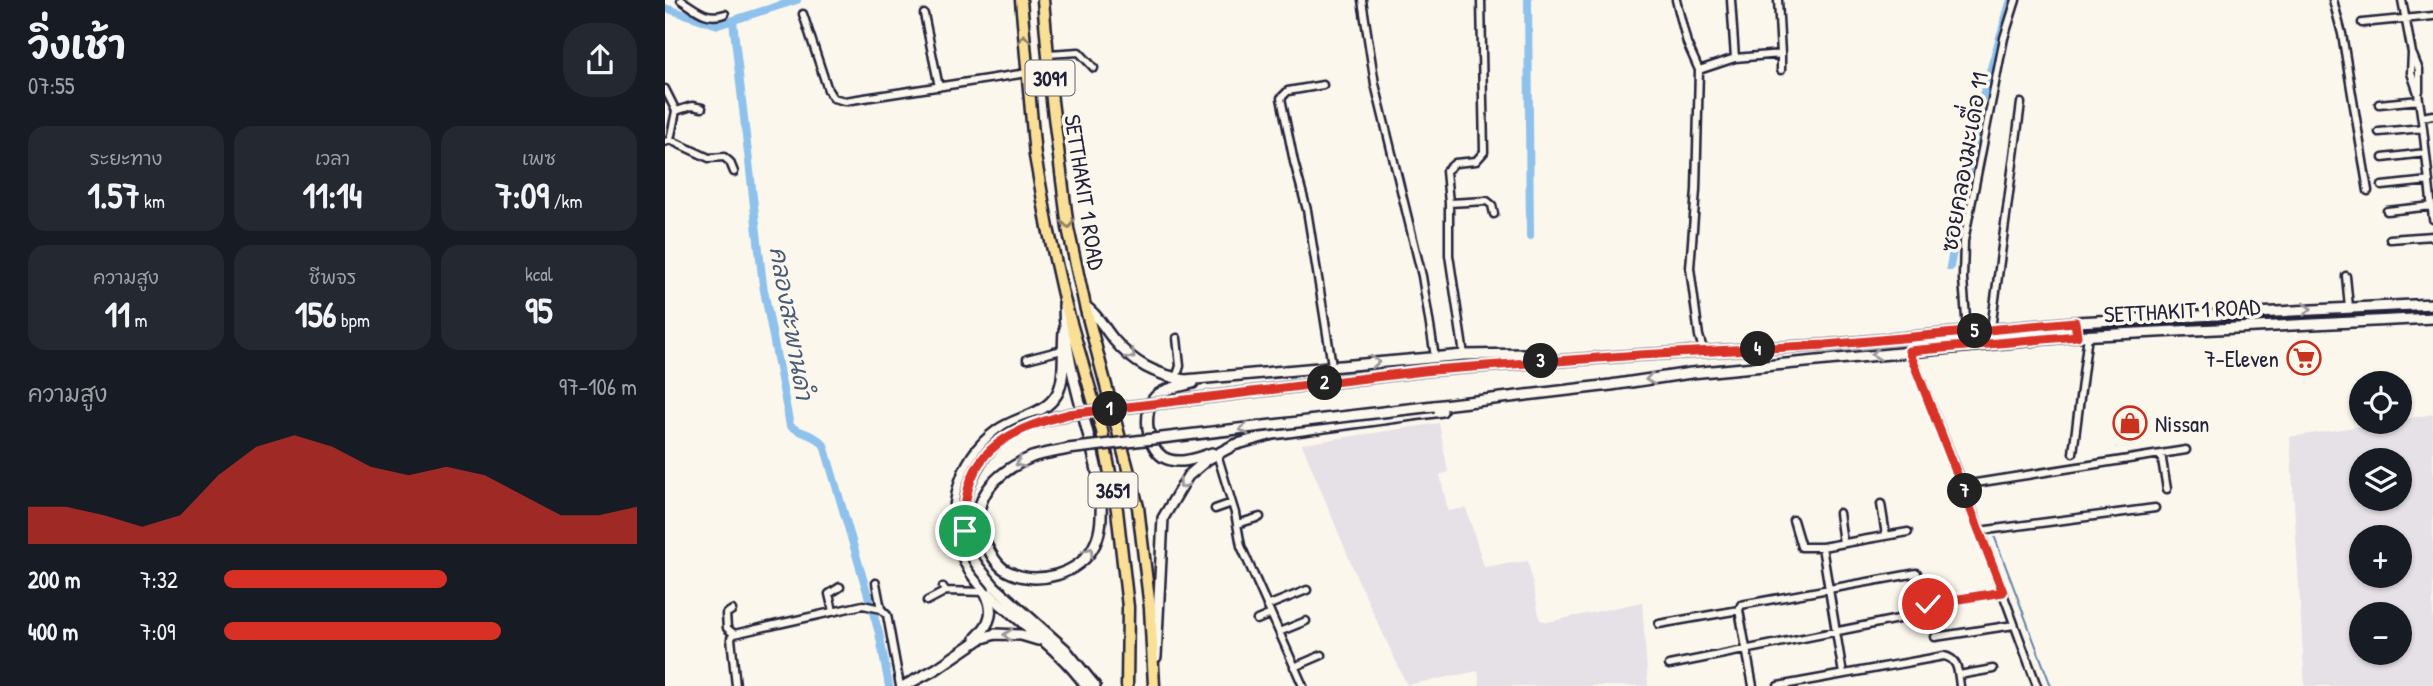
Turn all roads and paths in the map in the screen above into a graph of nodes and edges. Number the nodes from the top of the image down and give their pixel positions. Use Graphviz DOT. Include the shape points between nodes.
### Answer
graph roads {
  1 [pos="681,0"];
  2 [pos="1021,0"];
  3 [pos="1361,0"];
  4 [pos="1481,0"];
  5 [pos="1676,0"];
  6 [pos="1731,0"];
  7 [pos="1778,0"];
  8 [pos="2016,0"];
  9 [pos="2333,0"];
  10 [pos="2402,0"];
  11 [pos="1044,1"];
  12 [pos="725,14"];
  13 [pos="803,14"];
  14 [pos="924,14"];
  15 [pos="2433,16"];
  16 [pos="2405,18"];
  17 [pos="2362,23"];
  18 [pos="1048,54"];
  19 [pos="1781,54"];
  20 [pos="1735,58"];
  21 [pos="1094,68"];
  22 [pos="1781,69"];
  23 [pos="1699,70"];
  24 [pos="1027,73"];
  25 [pos="1323,85"];
  26 [pos="939,87"];
  27 [pos="665,89"];
  28 [pos="2419,96"];
  29 [pos="2021,103"];
  30 [pos="2379,104"];
  31 [pos="702,108"];
  32 [pos="676,111"];
  33 [pos="2433,115"];
  34 [pos="2422,117"];
  35 [pos="2423,128"];
  36 [pos="2379,132"];
  37 [pos="667,141"];
  38 [pos="2429,143"];
  39 [pos="2425,153"];
  40 [pos="2383,158"];
  41 [pos="734,172"];
  42 [pos="2429,181"];
  43 [pos="2382,186"];
  44 [pos="2368,191"];
  45 [pos="1449,203"];
  46 [pos="2432,206"];
  47 [pos="2387,211"];
  48 [pos="1495,214"];
  49 [pos="2433,219"];
  50 [pos="2433,236"];
  51 [pos="2390,239"];
  52 [pos="2346,276"];
  53 [pos="1064,299"];
  54 [pos="2433,304"];
  55 [pos="1085,306"];
  56 [pos="2349,307"];
  57 [pos="2433,318"];
  58 [pos="2075,322"];
  59 [pos="1991,329"];
  60 [pos="1064,331"];
  61 [pos="1967,331"];
  62 [pos="2088,335"];
  63 [pos="2077,336"];
  64 [pos="1177,338"];
  65 [pos="1062,350"];
  66 [pos="1909,351"];
  67 [pos="1704,352"];
  68 [pos="1464,355"];
  69 [pos="1435,357"];
  70 [pos="1027,359"];
  71 [pos="1556,360"];
  72 [pos="1332,365"];
  73 [pos="1176,378"];
  74 [pos="1216,378"];
  75 [pos="1550,393"];
  76 [pos="1234,445"];
  77 [pos="2186,450"];
  78 [pos="2073,453"];
  79 [pos="1217,454"];
  80 [pos="2161,454"];
  81 [pos="1963,485"];
  82 [pos="2167,489"];
  83 [pos="1232,503"];
  84 [pos="1881,504"];
  85 [pos="2155,508"];
  86 [pos="1215,509"];
  87 [pos="1839,513"];
  88 [pos="1260,517"];
  89 [pos="1793,520"];
  90 [pos="1237,524"];
  91 [pos="1979,531"];
  92 [pos="1908,532"];
  93 [pos="1886,535"];
  94 [pos="1843,543"];
  95 [pos="1822,547"];
  96 [pos="1917,573"];
  97 [pos="876,583"];
  98 [pos="840,587"];
  99 [pos="983,589"];
  100 [pos="1829,589"];
  101 [pos="1307,590"];
  102 [pos="2003,592"];
  103 [pos="927,601"];
  104 [pos="1928,604"];
  105 [pos="1267,606"];
  106 [pos="881,609"];
  107 [pos="732,610"];
  108 [pos="1739,610"];
  109 [pos="833,611"];
  110 [pos="1271,614"];
  111 [pos="1917,615"];
  112 [pos="1257,620"];
  113 [pos="1306,621"];
  114 [pos="1659,624"];
  115 [pos="2014,625"];
  116 [pos="1836,631"];
  117 [pos="1279,632"];
  118 [pos="734,634"];
  119 [pos="1935,637"];
  120 [pos="1049,646"];
  121 [pos="967,647"];
  122 [pos="1746,650"];
  123 [pos="1322,656"];
  124 [pos="1669,665"];
  125 [pos="1294,667"];
  126 [pos="1993,669"];
  127 [pos="1843,674"];
  128 [pos="1958,676"];
  129 [pos="1154,684"];
  130 [pos="736,686"];
  131 [pos="902,686"];
  132 [pos="1086,686"];
  133 [pos="1094,686"];
  134 [pos="1127,686"];
  135 [pos="1303,686"];
  136 [pos="1753,686"];
  137 [pos="1778,686"];
  138 [pos="1960,686"];
  139 [pos="2037,686"];
  1 -- 12 [label="street" via="709,16"];
  24 -- 2 [label="main road, SETTHAKIT 1 ROAD / 3091, one-way"];
  3 -- 69 [label="street" via="1375,84 1422,276"];
  4 -- 45 [label="street" via="1484,152 1476,161 1448,167"];
  5 -- 23 [label="street"];
  6 -- 20 [label="street"];
  7 -- 19 [label="street"];
  8 -- 61 [label="street, ซอยคลองมะเดื่อ 11" via="2004,38 1964,241"];
  9 -- 44 [label="street"];
  10 -- 16 [label="street"];
  11 -- 18 [label="main road, SETTHAKIT 1 ROAD / 3091"];
  13 -- 26 [label="street" via="833,98 845,101"];
  14 -- 26 [label="street"];
  15 -- 16 [label="street"];
  16 -- 17 [label="street"];
  16 -- 28 [label="street" via="2418,63"];
  18 -- 21 [label="street" via="1079,52"];
  18 -- 55 [label="main road, SETTHAKIT 1 ROAD / 3091, one-way" via="1068,228"];
  19 -- 20 [label="street"];
  19 -- 22 [label="street"];
  20 -- 23 [label="street"];
  23 -- 67 [label="street" via="1690,268"];
  24 -- 26 [label="street"];
  24 -- 53 [label="main road, SETTHAKIT 1 ROAD / 3091" via="1035,156"];
  25 -- 72 [label="street" via="1287,91 1281,98 1307,210"];
  27 -- 32 [label="street"];
  28 -- 30 [label="street"];
  28 -- 34 [label="street"];
  29 -- 59 [label="street"];
  31 -- 32 [label="street"];
  32 -- 37 [label="street"];
  33 -- 34 [label="street"];
  34 -- 35 [label="street"];
  35 -- 36 [label="street"];
  35 -- 38 [label="street"];
  37 -- 41 [label="street" via="709,158 724,157"];
  38 -- 39 [label="street"];
  39 -- 40 [label="street"];
  39 -- 42 [label="street"];
  42 -- 43 [label="street"];
  42 -- 46 [label="street"];
  45 -- 48 [label="street" via="1487,201"];
  45 -- 68 [label="street" via="1449,255"];
  46 -- 47 [label="street"];
  46 -- 49 [label="street"];
  50 -- 51 [label="street"];
  52 -- 56 [label="street"];
  53 -- 60 [label="main road, 3091"];
  53 -- 134 [label="main road, 3651" via="1102,431 1117,510 1128,607"];
  54 -- 56 [label="main road, SETTHAKIT 1 ROAD"];
  55 -- 73 [label="main road, one-way" via="1139,363"];
  55 -- 129 [label="main road, 3651" via="1138,507"];
  58 -- 56 [label="main road, SETTHAKIT 1 ROAD, one-way"];
  57 -- 62 [label="main road, SETTHAKIT 1 ROAD / 3091"];
  58 -- 59 [label="main road, SETTHAKIT 1 ROAD"];
  58 -- 63 [label="main road"];
  59 -- 61 [label="main road, SETTHAKIT 1 ROAD"];
  60 -- 65 [label="main road"];
  75 -- 60 [label="main road, SETTHAKIT 1 ROAD / 3091, one-way, bridge" via="1434,406 1069,449 1035,456 1009,468 988,486 978,508 981,534 991,555 1006,571 1032,578 1059,575 1081,563 1096,543 1101,517 1096,461 1072,371"];
  61 -- 67 [label="main road, SETTHAKIT 1 ROAD"];
  62 -- 63 [label="main road, SETTHAKIT 1 ROAD / 3091"];
  62 -- 78 [label="street"];
  63 -- 66 [label="main road, SETTHAKIT 1 ROAD / 3091"];
  64 -- 73 [label="street" via="1180,366"];
  65 -- 70 [label="street"];
  65 -- 99 [label="main road" via="1062,379 1051,403 999,429 977,449 962,475 954,505 955,533 966,565"];
  66 -- 75 [label="main road, SETTHAKIT 1 ROAD / 3091, one-way"];
  66 -- 81 [label="street"];
  67 -- 71 [label="main road, SETTHAKIT 1 ROAD"];
  68 -- 69 [label="main road"];
  68 -- 71 [label="main road" via="1525,354"];
  72 -- 69 [label="main road, one-way"];
  71 -- 133 [label="main road, SETTHAKIT 1 ROAD, bridge" via="1432,370 1069,414 1033,423 1004,437 985,455 963,506 975,561 994,586 1065,649"];
  72 -- 74 [label="main road"];
  73 -- 74 [label="main road"];
  74 -- 76 [label="main road" via="1155,397 1148,414 1149,434 1163,457 1177,461"];
  75 -- 76 [label="main road" via="1273,434"];
  76 -- 79 [label="main road"];
  77 -- 80 [label="street"];
  79 -- 83 [label="street"];
  79 -- 129 [label="main road, one-way" via="1188,476 1163,518"];
  80 -- 81 [label="street"];
  80 -- 82 [label="street"];
  81 -- 91 [label="street"];
  83 -- 86 [label="street"];
  83 -- 90 [label="street"];
  84 -- 93 [label="street"];
  85 -- 91 [label="street"];
  87 -- 94 [label="street"];
  88 -- 90 [label="street"];
  89 -- 95 [label="street" via="1801,547"];
  90 -- 105 [label="street" via="1241,546"];
  91 -- 102 [label="street"];
  92 -- 93 [label="street"];
  93 -- 94 [label="street"];
  94 -- 95 [label="street"];
  95 -- 100 [label="street"];
  96 -- 100 [label="street"];
  97 -- 106 [label="street"];
  98 -- 109 [label="street" via="828,594"];
  99 -- 103 [label="street" via="944,589"];
  99 -- 120 [label="main road"];
  99 -- 121 [label="main road" via="991,617"];
  100 -- 108 [label="street" via="1741,605"];
  100 -- 116 [label="street"];
  101 -- 105 [label="street"];
  102 -- 104 [label="street"];
  102 -- 115 [label="street"];
  105 -- 110 [label="street"];
  106 -- 109 [label="street" via="863,605"];
  106 -- 131 [label="street" via="887,615"];
  107 -- 118 [label="street" via="726,614 725,624"];
  108 -- 114 [label="street"];
  108 -- 122 [label="street"];
  109 -- 118 [label="street"];
  110 -- 112 [label="street"];
  110 -- 117 [label="street"];
  111 -- 116 [label="street"];
  113 -- 117 [label="street"];
  115 -- 119 [label="street"];
  115 -- 139 [label="street"];
  116 -- 122 [label="street"];
  116 -- 127 [label="street"];
  117 -- 125 [label="street"];
  118 -- 130 [label="street"];
  120 -- 121 [label="main road, one-way" via="1026,636 995,634"];
  120 -- 132 [label="main road"];
  121 -- 131 [label="main road"];
  122 -- 124 [label="street"];
  122 -- 136 [label="street"];
  123 -- 125 [label="street"];
  125 -- 135 [label="street"];
  126 -- 128 [label="street"];
  127 -- 128 [label="street" via="1944,656 1956,662"];
  127 -- 137 [label="street"];
  128 -- 138 [label="street"];
}
